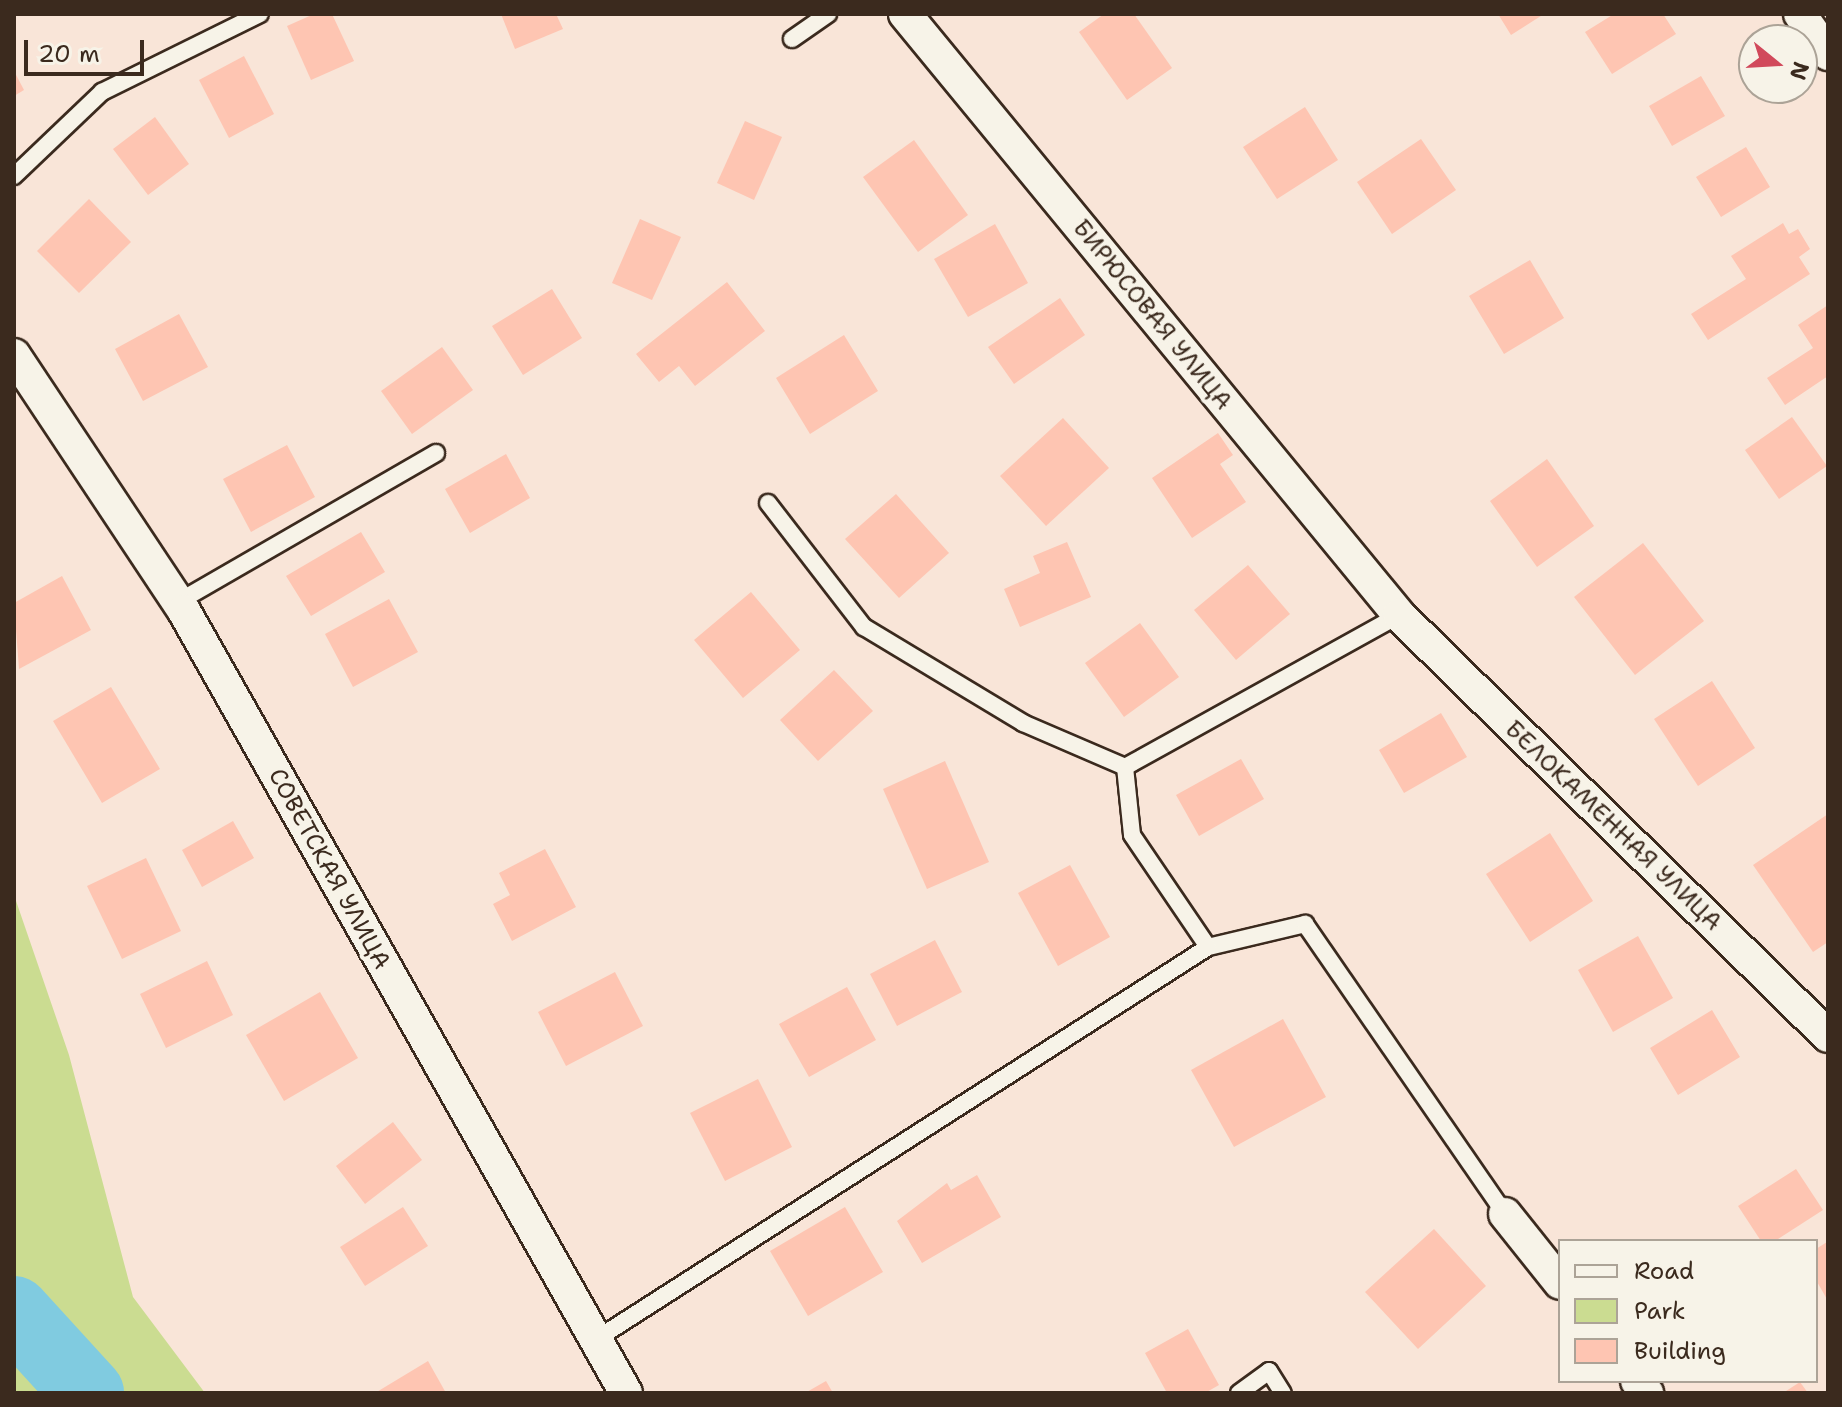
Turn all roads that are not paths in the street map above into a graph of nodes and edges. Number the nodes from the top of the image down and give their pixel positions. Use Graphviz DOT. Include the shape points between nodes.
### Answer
graph roads {
  1 [pos="260,14"];
  2 [pos="828,14"];
  3 [pos="905,14"];
  4 [pos="1800,14"];
  5 [pos="792,39"];
  6 [pos="1828,54"];
  7 [pos="14,176"];
  8 [pos="14,355"];
  9 [pos="436,453"];
  10 [pos="768,503"];
  11 [pos="178,602"];
  12 [pos="1399,615"];
  13 [pos="1125,767"];
  14 [pos="1208,947"];
  15 [pos="1828,1036"];
  16 [pos="1505,1214"];
  17 [pos="1558,1280"];
  18 [pos="595,1340"];
  19 [pos="626,1393"];
  20 [pos="1239,1393"];
  21 [pos="1283,1393"];
  1 -- 7 [label="lane" via="102,92"];
  2 -- 5 [label="lane"];
  3 -- 12 [label="street, БИРЮСОВАЯ УЛИЦА"];
  4 -- 6 [label="street"];
  8 -- 11 [label="street, СОВЕТСКАЯ УЛИЦА"];
  9 -- 11 [label="lane"];
  10 -- 13 [label="lane" via="864,627 1023,723"];
  11 -- 18 [label="street, СОВЕТСКАЯ УЛИЦА"];
  12 -- 13 [label="lane"];
  12 -- 15 [label="street, БЕЛОКАМЕННАЯ УЛИЦА"];
  13 -- 14 [label="lane" via="1132,835"];
  14 -- 16 [label="lane" via="1305,924"];
  14 -- 18 [label="lane"];
  16 -- 17 [label="street"];
  18 -- 19 [label="street, СОВЕТСКАЯ УЛИЦА"];
  20 -- 21 [label="lane" via="1269,1371"];
}
